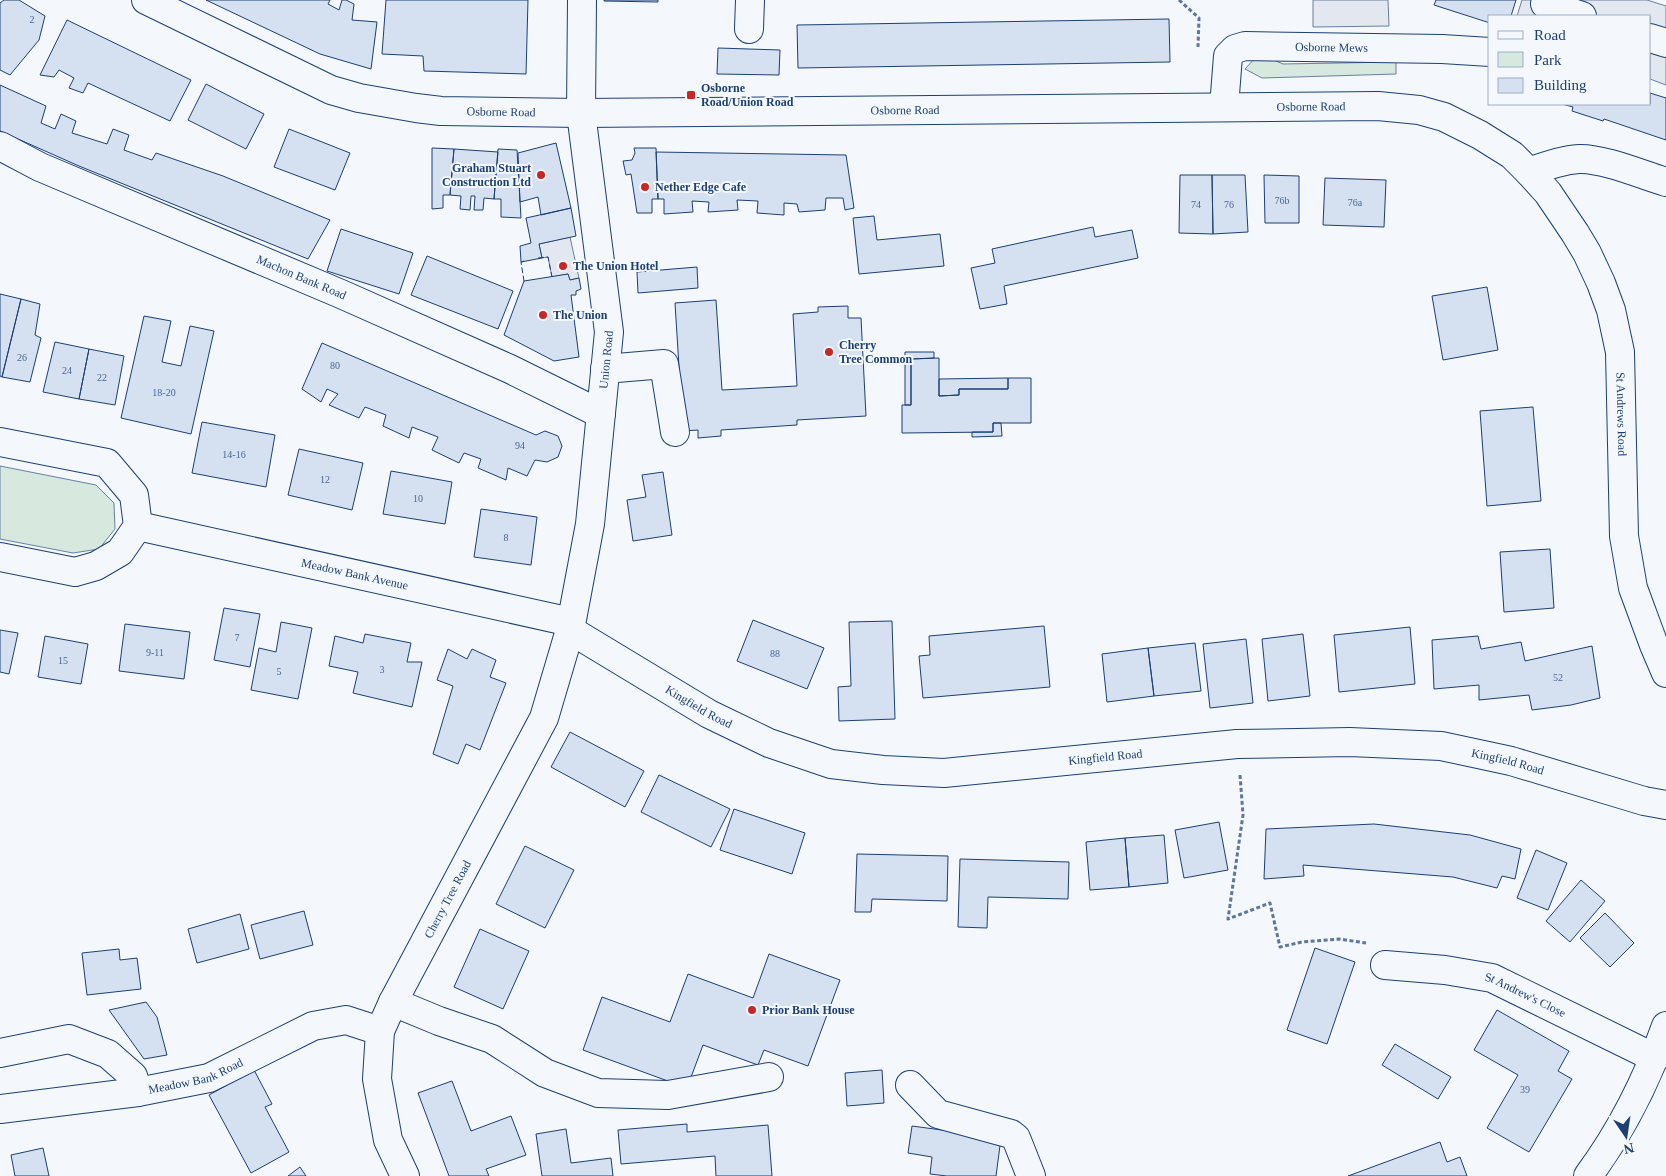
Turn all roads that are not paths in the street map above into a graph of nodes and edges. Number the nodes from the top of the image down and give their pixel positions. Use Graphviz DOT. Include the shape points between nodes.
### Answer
graph roads {
  1 [pos="146,0"];
  2 [pos="582,0"];
  3 [pos="750,0"];
  4 [pos="1542,7"];
  5 [pos="1578,15"];
  6 [pos="749,29"];
  7 [pos="1651,38"];
  8 [pos="1666,43"];
  9 [pos="1488,52"];
  10 [pos="1224,107"];
  11 [pos="581,113"];
  12 [pos="0,146"];
  13 [pos="1530,172"];
  14 [pos="1666,182"];
  15 [pos="605,369"];
  16 [pos="601,414"];
  17 [pos="675,432"];
  18 [pos="0,442"];
  19 [pos="138,526"];
  20 [pos="0,557"];
  21 [pos="570,626"];
  22 [pos="1666,673"];
  23 [pos="1666,806"];
  24 [pos="1385,965"];
  25 [pos="393,1002"];
  26 [pos="1666,1026"];
  27 [pos="380,1030"];
  28 [pos="0,1053"];
  29 [pos="1655,1058"];
  30 [pos="769,1077"];
  31 [pos="910,1085"];
  32 [pos="138,1092"];
  33 [pos="0,1109"];
  34 [pos="405,1176"];
  35 [pos="1030,1176"];
  36 [pos="1588,1176"];
  1 -- 11 [label="street, Osborne Road" via="345,95 441,111"];
  2 -- 11 [label="street, Union Road"];
  3 -- 6 [label="street"];
  4 -- 5 [label="street"];
  7 -- 8 [label="street"];
  9 -- 10 [label="street, Osborne Mews" via="1245,46 1234,49 1228,56"];
  10 -- 11 [label="street, Osborne Road"];
  10 -- 13 [label="street, Osborne Road" via="1378,106 1419,110 1480,135 1512,155"];
  11 -- 15 [label="street, Union Road" via="609,332"];
  12 -- 16 [label="street, Machon Bank Road" via="40,167 493,361"];
  13 -- 14 [label="street" via="1553,163 1580,159"];
  13 -- 22 [label="street, St Andrews Road" via="1575,233 1611,310 1620,352 1624,536 1632,588"];
  15 -- 16 [label="street, Union Road"];
  15 -- 17 [label="street" via="664,364"];
  16 -- 21 [label="street, Union Road" via="590,524"];
  18 -- 19 [label="street" via="107,463 134,495"];
  19 -- 20 [label="street" via="120,552 96,566 75,572"];
  19 -- 21 [label="street, Meadow Bank Avenue"];
  21 -- 23 [label="street, Kingfield Road" via="709,714 769,743 831,764 944,773 1237,744 1350,742 1441,746 1511,761"];
  21 -- 25 [label="street, Cherry Tree Road" via="544,718"];
  24 -- 29 [label="street, St Andrew's Close" via="1492,978"];
  25 -- 27 [label="street, Cherry Tree Road"];
  25 -- 30 [label="street" via="492,1039 545,1073 598,1093 668,1095"];
  26 -- 29 [label="street"];
  27 -- 32 [label="street, Meadow Bank Road" via="346,1020 312,1026 210,1078"];
  27 -- 34 [label="street, Cherry Tree Road" via="379,1088 388,1140"];
  28 -- 32 [label="street" via="70,1039 108,1054 134,1076"];
  29 -- 36 [label="street" via="1622,1125"];
  31 -- 35 [label="street" via="938,1114 1011,1134 1016,1138"];
  32 -- 33 [label="street, Meadow Bank Road"];
}
